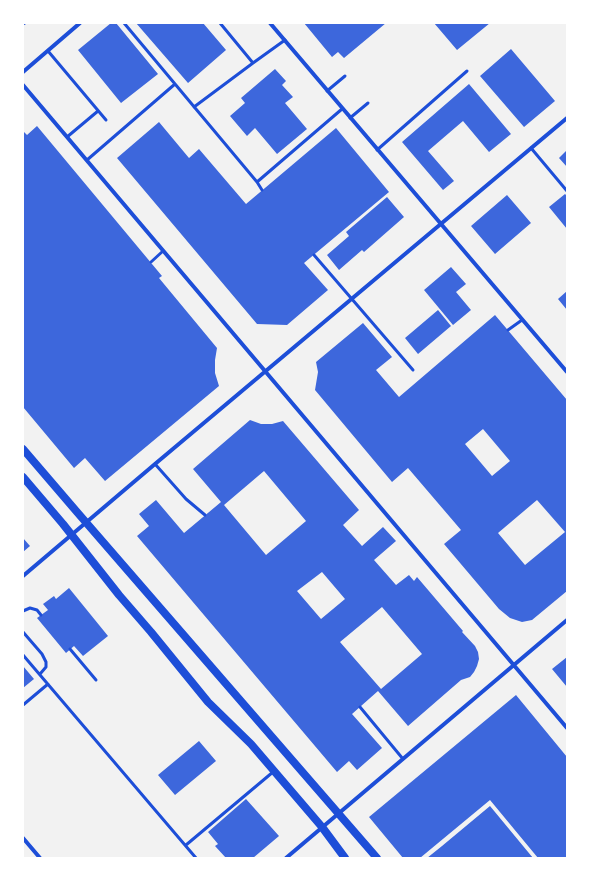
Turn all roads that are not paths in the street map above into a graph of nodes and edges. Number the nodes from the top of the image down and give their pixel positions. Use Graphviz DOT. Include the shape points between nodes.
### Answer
graph roads {
  1 [pos="80,23"];
  2 [pos="124,23"];
  3 [pos="220,23"];
  4 [pos="270,23"];
  5 [pos="284,40"];
  6 [pos="48,51"];
  7 [pos="253,63"];
  8 [pos="467,71"];
  9 [pos="23,72"];
  10 [pos="344,76"];
  11 [pos="175,84"];
  12 [pos="23,85"];
  13 [pos="327,91"];
  14 [pos="368,103"];
  15 [pos="194,107"];
  16 [pos="342,109"];
  17 [pos="98,111"];
  18 [pos="350,118"];
  19 [pos="567,118"];
  20 [pos="106,120"];
  21 [pos="67,137"];
  22 [pos="531,148"];
  23 [pos="377,150"];
  24 [pos="87,160"];
  25 [pos="257,182"];
  26 [pos="262,190"];
  27 [pos="567,191"];
  28 [pos="440,224"];
  29 [pos="163,251"];
  30 [pos="314,255"];
  31 [pos="151,262"];
  32 [pos="352,299"];
  33 [pos="522,320"];
  34 [pos="508,330"];
  35 [pos="413,370"];
  36 [pos="265,371"];
  37 [pos="567,372"];
  38 [pos="23,449"];
  39 [pos="155,464"];
  40 [pos="23,476"];
  41 [pos="205,515"];
  42 [pos="85,522"];
  43 [pos="71,535"];
  44 [pos="23,576"];
  45 [pos="23,611"];
  46 [pos="41,615"];
  47 [pos="567,620"];
  48 [pos="23,632"];
  49 [pos="70,649"];
  50 [pos="23,654"];
  51 [pos="513,665"];
  52 [pos="40,674"];
  53 [pos="96,680"];
  54 [pos="48,684"];
  55 [pos="23,704"];
  56 [pos="360,707"];
  57 [pos="567,728"];
  58 [pos="403,759"];
  59 [pos="274,770"];
  60 [pos="338,814"];
  61 [pos="322,827"];
  62 [pos="23,838"];
  63 [pos="186,845"];
  64 [pos="40,858"];
  65 [pos="196,858"];
  66 [pos="286,858"];
  67 [pos="345,858"];
  68 [pos="377,858"];
  1 -- 6 [label="street"];
  2 -- 11 [label="lane"];
  3 -- 7 [label="lane"];
  4 -- 5 [label="street"];
  5 -- 7 [label="lane"];
  5 -- 13 [label="street"];
  6 -- 9 [label="street"];
  6 -- 17 [label="lane"];
  7 -- 15 [label="lane"];
  8 -- 23 [label="lane"];
  10 -- 13 [label="lane"];
  11 -- 15 [label="lane"];
  11 -- 24 [label="lane"];
  12 -- 21 [label="street"];
  13 -- 16 [label="street"];
  14 -- 18 [label="lane"];
  15 -- 25 [label="lane"];
  16 -- 18 [label="street"];
  16 -- 25 [label="lane"];
  17 -- 20 [label="lane"];
  17 -- 21 [label="lane"];
  18 -- 23 [label="street"];
  19 -- 22 [label="street"];
  21 -- 24 [label="street"];
  22 -- 27 [label="lane"];
  22 -- 28 [label="street"];
  23 -- 28 [label="street"];
  24 -- 29 [label="street"];
  25 -- 26 [label="lane"];
  28 -- 32 [label="street"];
  28 -- 33 [label="street"];
  29 -- 31 [label="lane"];
  29 -- 36 [label="street"];
  30 -- 32 [label="lane"];
  32 -- 35 [label="lane"];
  32 -- 36 [label="street"];
  33 -- 34 [label="lane"];
  33 -- 37 [label="street"];
  36 -- 39 [label="street"];
  36 -- 51 [label="street"];
  38 -- 42 [label="main road"];
  39 -- 41 [label="lane" via="186,499"];
  39 -- 42 [label="street"];
  40 -- 43 [label="main road"];
  42 -- 43 [label="street"];
  42 -- 60 [label="main road"];
  43 -- 44 [label="street"];
  43 -- 59 [label="main road" via="208,702"];
  45 -- 46 [label="lane" via="30,608 37,610"];
  47 -- 51 [label="street"];
  48 -- 52 [label="lane" via="46,662 46,667"];
  49 -- 53 [label="lane"];
  50 -- 52 [label="lane"];
  51 -- 57 [label="street"];
  51 -- 58 [label="street"];
  52 -- 54 [label="lane"];
  54 -- 55 [label="lane"];
  54 -- 63 [label="lane"];
  56 -- 58 [label="lane"];
  58 -- 60 [label="street"];
  59 -- 61 [label="main road"];
  59 -- 63 [label="lane"];
  60 -- 61 [label="street"];
  60 -- 68 [label="main road"];
  61 -- 66 [label="street"];
  61 -- 67 [label="main road"];
  62 -- 64 [label="street"];
  63 -- 65 [label="lane"];
}
